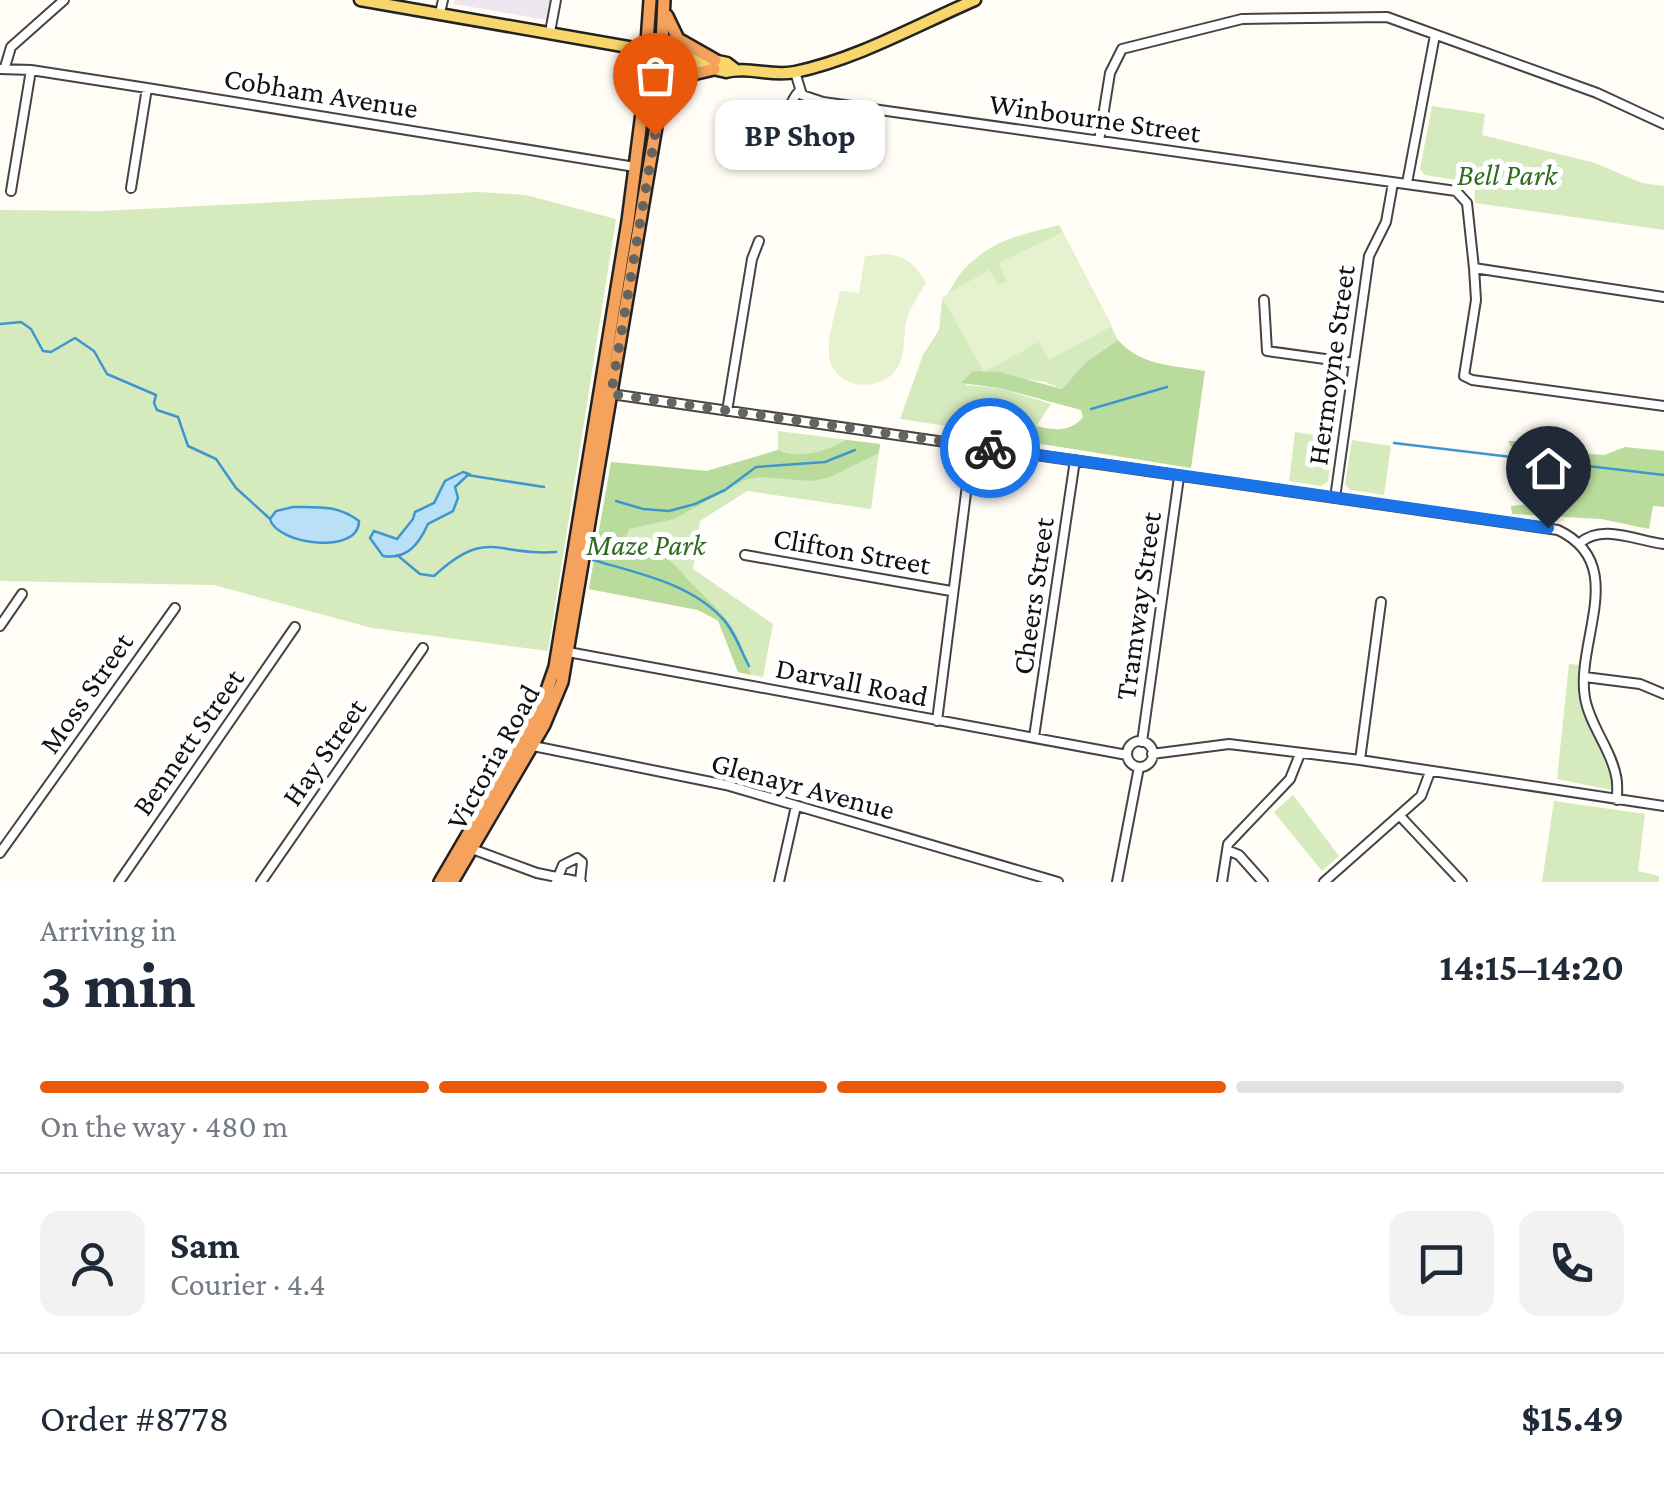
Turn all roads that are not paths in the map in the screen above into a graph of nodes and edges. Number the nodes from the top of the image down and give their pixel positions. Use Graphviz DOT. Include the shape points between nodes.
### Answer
graph roads {
  1 [pos="64,0"];
  2 [pos="360,0"];
  3 [pos="556,0"];
  4 [pos="650,0"];
  5 [pos="975,0"];
  6 [pos="664,4"];
  7 [pos="442,6"];
  8 [pos="550,32"];
  9 [pos="1434,35"];
  10 [pos="646,50"];
  11 [pos="662,54"];
  12 [pos="714,65"];
  13 [pos="2,68"];
  14 [pos="31,70"];
  15 [pos="795,72"];
  16 [pos="147,88"];
  17 [pos="800,90"];
  18 [pos="659,110"];
  19 [pos="1664,124"];
  20 [pos="1099,141"];
  21 [pos="774,164"];
  22 [pos="635,167"];
  23 [pos="1393,183"];
  24 [pos="1407,183"];
  25 [pos="131,188"];
  26 [pos="11,191"];
  27 [pos="759,241"];
  28 [pos="1474,268"];
  29 [pos="1664,296"];
  30 [pos="1264,300"];
  31 [pos="1354,363"];
  32 [pos="611,394"];
  33 [pos="1664,406"];
  34 [pos="727,411"];
  35 [pos="972,446"];
  36 [pos="1075,460"];
  37 [pos="1179,477"];
  38 [pos="1335,498"];
  39 [pos="1580,543"];
  40 [pos="1664,544"];
  41 [pos="745,554"];
  42 [pos="951,591"];
  43 [pos="22,594"];
  44 [pos="1382,602"];
  45 [pos="175,608"];
  46 [pos="0,626"];
  47 [pos="295,627"];
  48 [pos="423,648"];
  49 [pos="568,652"];
  50 [pos="1585,677"];
  51 [pos="1664,694"];
  52 [pos="936,721"];
  53 [pos="1034,737"];
  54 [pos="1142,742"];
  55 [pos="532,746"];
  56 [pos="1152,754"];
  57 [pos="1300,754"];
  58 [pos="1127,756"];
  59 [pos="1360,760"];
  60 [pos="1139,767"];
  61 [pos="1430,772"];
  62 [pos="1616,800"];
  63 [pos="796,806"];
  64 [pos="1664,806"];
  65 [pos="1400,816"];
  66 [pos="472,849"];
  67 [pos="1227,850"];
  68 [pos="0,853"];
  69 [pos="1022,870"];
  70 [pos="557,879"];
  71 [pos="119,882"];
  72 [pos="261,882"];
  73 [pos="440,882"];
  74 [pos="452,882"];
  75 [pos="580,882"];
  76 [pos="780,882"];
  77 [pos="1020,882"];
  78 [pos="1058,882"];
  79 [pos="1117,882"];
  80 [pos="1222,882"];
  81 [pos="1263,882"];
  82 [pos="1324,882"];
  83 [pos="1462,882"];
  1 -- 13 [label="street" via="12,47"];
  2 -- 7 [label="main road"];
  3 -- 8 [label="street"];
  4 -- 10 [label="highway, Victoria Road"];
  5 -- 15 [label="main road"];
  6 -- 11 [label="highway, Victoria Road"];
  6 -- 12 [label="highway" via="678,39"];
  7 -- 8 [label="main road"];
  8 -- 10 [label="main road"];
  9 -- 19 [label="street"];
  9 -- 20 [label="street" via="1387,16 1242,19 1128,46 1113,62"];
  9 -- 24 [label="street"];
  10 -- 11 [label="main road"];
  10 -- 22 [label="highway, Victoria Road"];
  11 -- 12 [label="main road"];
  11 -- 18 [label="highway, Victoria Road"];
  12 -- 15 [label="main road"];
  12 -- 18 [label="highway" via="680,77"];
  13 -- 14 [label="street, Cobham Avenue"];
  14 -- 16 [label="street, Cobham Avenue"];
  14 -- 26 [label="street"];
  15 -- 17 [label="street"];
  16 -- 22 [label="street, Cobham Avenue"];
  16 -- 25 [label="street"];
  17 -- 20 [label="street, Winbourne Street" via="823,102"];
  17 -- 21 [label="street" via="789,104"];
  18 -- 32 [label="highway, Victoria Road"];
  20 -- 23 [label="street, Winbourne Street"];
  22 -- 73 [label="highway, Victoria Road" via="551,682 534,723"];
  23 -- 24 [label="street, Winbourne Street"];
  23 -- 31 [label="street, Hermoyne Street" via="1386,222 1370,256"];
  24 -- 28 [label="street, Winbourne Street" via="1462,194"];
  27 -- 34 [label="street"];
  28 -- 29 [label="street"];
  28 -- 33 [label="street" via="1464,376"];
  30 -- 31 [label="street" via="1268,351"];
  31 -- 38 [label="street, Hermoyne Street"];
  32 -- 34 [label="street"];
  32 -- 49 [label="highway, Victoria Road"];
  34 -- 35 [label="street"];
  35 -- 36 [label="street"];
  35 -- 42 [label="street"];
  36 -- 37 [label="street"];
  36 -- 53 [label="street, Cheers Street"];
  37 -- 38 [label="street"];
  37 -- 54 [label="street, Tramway Street"];
  38 -- 39 [label="street" via="1548,528"];
  39 -- 40 [label="street" via="1603,533"];
  39 -- 50 [label="street" via="1596,580"];
  41 -- 42 [label="street, Clifton Street"];
  42 -- 52 [label="street"];
  43 -- 46 [label="street"];
  44 -- 59 [label="street"];
  45 -- 68 [label="street, Moss Street"];
  47 -- 71 [label="street, Bennett Street"];
  48 -- 72 [label="street, Hay Street"];
  49 -- 52 [label="street, Darvall Road"];
  49 -- 55 [label="highway, Victoria Road" via="558,694"];
  50 -- 51 [label="street"];
  50 -- 62 [label="street" via="1585,701 1616,776"];
  52 -- 53 [label="street, Darvall Road"];
  53 -- 58 [label="street, Darvall Road"];
  54 -- 56 [label="street"];
  54 -- 58 [label="street" via="1131,745"];
  55 -- 63 [label="street, Glenayr Avenue"];
  55 -- 66 [label="highway, Victoria Road"];
  56 -- 57 [label="street" via="1229,744"];
  56 -- 60 [label="street"];
  57 -- 59 [label="street"];
  57 -- 67 [label="street" via="1290,779"];
  58 -- 60 [label="street"];
  59 -- 61 [label="street"];
  60 -- 79 [label="street"];
  61 -- 62 [label="street"];
  61 -- 65 [label="street" via="1421,796"];
  62 -- 64 [label="street"];
  63 -- 69 [label="street, Glenayr Avenue"];
  63 -- 76 [label="street"];
  65 -- 82 [label="street"];
  65 -- 83 [label="street"];
  66 -- 70 [label="street"];
  66 -- 74 [label="highway, Victoria Road"];
  67 -- 80 [label="street"];
  67 -- 81 [label="street"];
  69 -- 77 [label="street"];
  69 -- 78 [label="street, Glenayr Avenue"];
  70 -- 75 [label="street"];
  70 -- 75 [label="street" via="563,865 577,858"];
}
